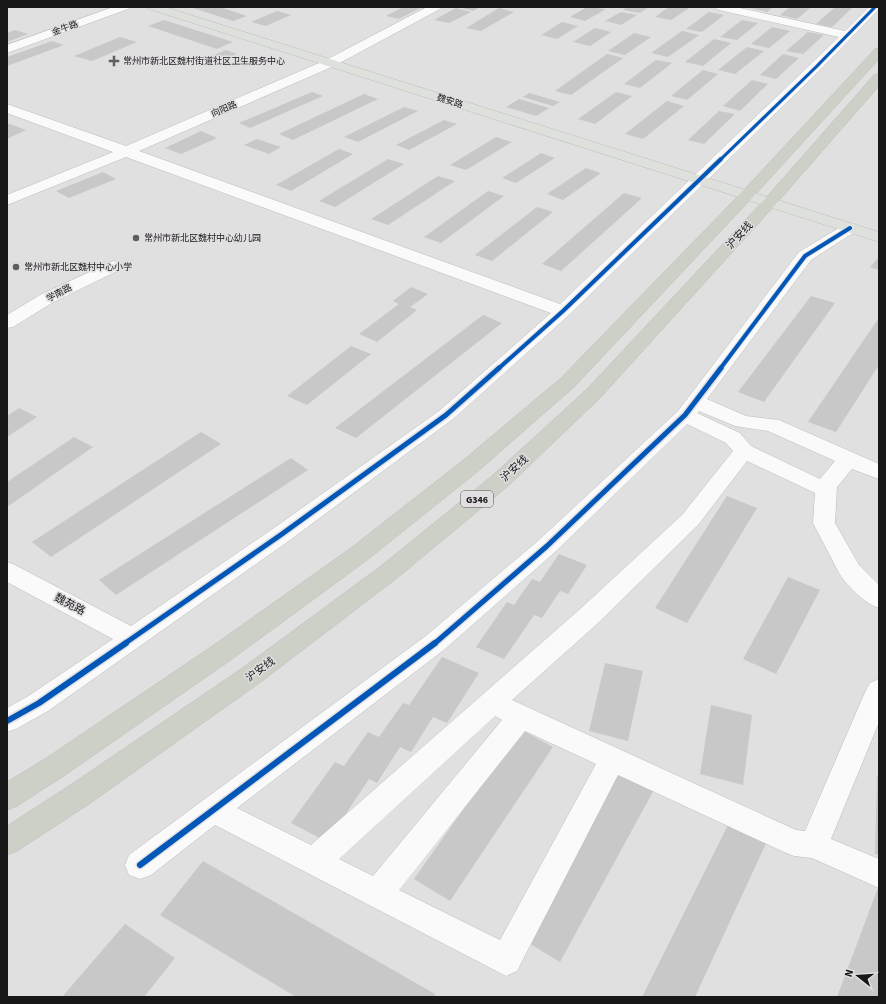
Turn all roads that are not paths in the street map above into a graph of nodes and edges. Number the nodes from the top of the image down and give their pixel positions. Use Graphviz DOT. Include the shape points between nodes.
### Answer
graph roads {
  1 [pos="124,7"];
  2 [pos="153,7"];
  3 [pos="436,7"];
  4 [pos="719,7"];
  5 [pos="876,7"];
  6 [pos="848,35"];
  7 [pos="7,49"];
  8 [pos="879,52"];
  9 [pos="330,63"];
  10 [pos="879,78"];
  11 [pos="7,108"];
  12 [pos="125,152"];
  13 [pos="700,180"];
  14 [pos="747,195"];
  15 [pos="8,199"];
  16 [pos="770,202"];
  17 [pos="850,228"];
  18 [pos="879,237"];
  19 [pos="113,266"];
  20 [pos="563,311"];
  21 [pos="7,323"];
  22 [pos="690,408"];
  23 [pos="748,422"];
  24 [pos="739,445"];
  25 [pos="849,459"];
  26 [pos="879,472"];
  27 [pos="826,490"];
  28 [pos="7,571"];
  29 [pos="879,599"];
  30 [pos="133,638"];
  31 [pos="879,690"];
  32 [pos="492,703"];
  33 [pos="520,716"];
  34 [pos="7,721"];
  35 [pos="613,758"];
  36 [pos="7,798"];
  37 [pos="213,810"];
  38 [pos="7,842"];
  39 [pos="814,845"];
  40 [pos="314,862"];
  41 [pos="140,865"];
  42 [pos="879,874"];
  43 [pos="377,894"];
  1 -- 7 [label="street, 金牛路"];
  2 -- 9 [label="main road, 魏安路"];
  3 -- 9 [label="street, 向阳路"];
  4 -- 6 [label="street"];
  5 -- 6 [label="street"];
  6 -- 13 [label="street"];
  8 -- 14 [label="highway, 沪安线 / G346"];
  9 -- 12 [label="street, 向阳路"];
  9 -- 13 [label="main road, 魏安路"];
  10 -- 16 [label="highway, 沪安线 / G346"];
  11 -- 12 [label="street"];
  12 -- 15 [label="street, 向阳路"];
  12 -- 20 [label="street"];
  13 -- 14 [label="main road, 魏安路"];
  13 -- 20 [label="street"];
  14 -- 16 [label="main road, 魏安路"];
  14 -- 36 [label="highway, 沪安线 / G346" via="567,383 469,467 359,554 223,652"];
  16 -- 17 [label="main road, 魏安路"];
  16 -- 38 [label="highway, 沪安线 / G346" via="593,394 500,481 389,572 253,674"];
  17 -- 18 [label="main road, 魏安路"];
  17 -- 22 [label="street" via="805,256"];
  19 -- 21 [label="street, 学南路" via="53,295"];
  20 -- 30 [label="street" via="446,415"];
  22 -- 23 [label="street"];
  22 -- 24 [label="street"];
  22 -- 37 [label="street" via="547,546 436,642"];
  23 -- 24 [label="street"];
  23 -- 25 [label="street" via="772,425"];
  24 -- 27 [label="street"];
  24 -- 32 [label="street" via="690,520 588,617"];
  25 -- 26 [label="street"];
  25 -- 27 [label="street" via="826,486"];
  27 -- 29 [label="street" via="824,523 850,571"];
  28 -- 30 [label="street, 魏苑路"];
  30 -- 34 [label="street" via="39,703"];
  31 -- 39 [label="street"];
  32 -- 33 [label="street"];
  32 -- 40 [label="street"];
  33 -- 35 [label="street"];
  33 -- 43 [label="street"];
  35 -- 39 [label="street" via="794,843"];
  35 -- 43 [label="street" via="506,960"];
  37 -- 40 [label="street"];
  37 -- 41 [label="street"];
  39 -- 42 [label="street"];
  40 -- 43 [label="street"];
}
